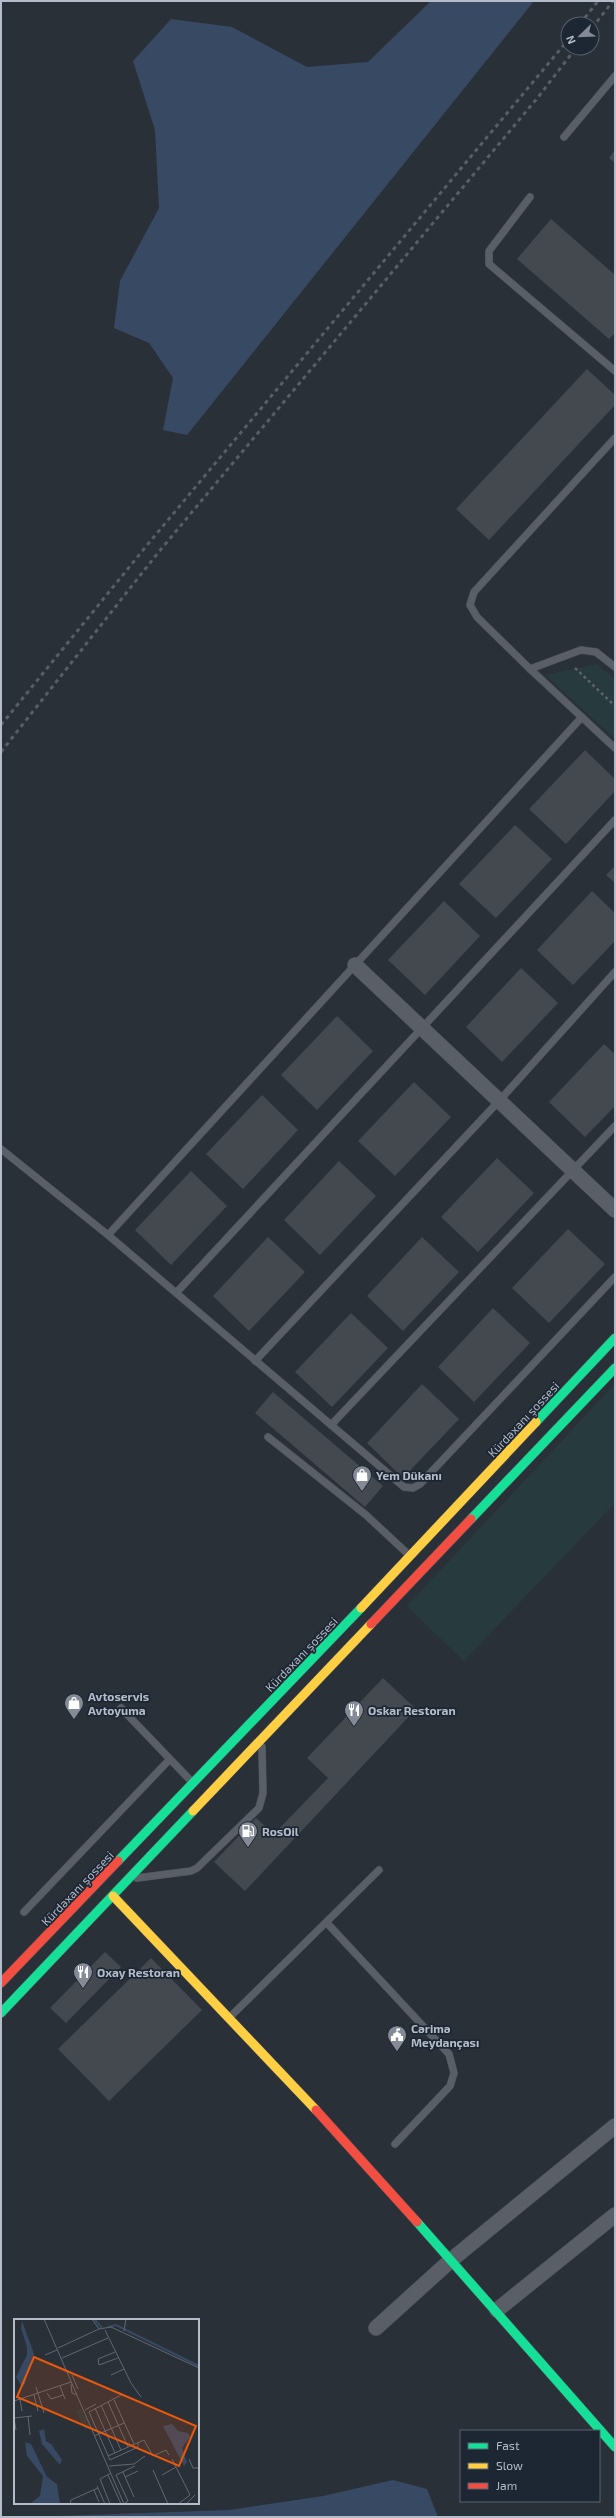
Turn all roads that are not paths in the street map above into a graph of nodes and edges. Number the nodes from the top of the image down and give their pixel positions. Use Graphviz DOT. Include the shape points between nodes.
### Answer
graph roads {
  1 [pos="615,76"];
  2 [pos="564,137"];
  3 [pos="530,197"];
  4 [pos="615,371"];
  5 [pos="615,438"];
  6 [pos="615,667"];
  7 [pos="530,669"];
  8 [pos="582,717"];
  9 [pos="615,748"];
  10 [pos="615,820"];
  11 [pos="355,965"];
  12 [pos="615,972"];
  13 [pos="422,1029"];
  14 [pos="499,1101"];
  15 [pos="615,1126"];
  16 [pos="1,1149"];
  17 [pos="574,1171"];
  18 [pos="615,1210"];
  19 [pos="108,1235"];
  20 [pos="615,1277"];
  21 [pos="176,1293"];
  22 [pos="615,1338"];
  23 [pos="255,1361"];
  24 [pos="615,1368"];
  25 [pos="331,1425"];
  26 [pos="268,1437"];
  27 [pos="411,1556"];
  28 [pos="121,1708"];
  29 [pos="261,1741"];
  30 [pos="170,1759"];
  31 [pos="194,1783"];
  32 [pos="379,1870"];
  33 [pos="121,1872"];
  34 [pos="114,1896"];
  35 [pos="24,1912"];
  36 [pos="327,1923"];
  37 [pos="1,1983"];
  38 [pos="1,2013"];
  39 [pos="231,2016"];
  40 [pos="615,2126"];
  41 [pos="394,2144"];
  42 [pos="615,2215"];
  43 [pos="450,2261"];
  44 [pos="497,2310"];
  45 [pos="376,2328"];
  46 [pos="615,2447"];
  1 -- 2 [label="lane"];
  3 -- 4 [label="lane" via="489,251 489,264"];
  5 -- 7 [label="lane" via="474,592 470,605 477,617"];
  6 -- 7 [label="lane" via="596,652 580,650"];
  7 -- 8 [label="lane"];
  8 -- 9 [label="lane"];
  8 -- 11 [label="lane"];
  10 -- 13 [label="lane"];
  11 -- 13 [label="street"];
  11 -- 19 [label="lane"];
  12 -- 14 [label="lane"];
  13 -- 14 [label="street"];
  13 -- 21 [label="lane"];
  14 -- 17 [label="street"];
  14 -- 23 [label="lane"];
  15 -- 17 [label="lane"];
  16 -- 19 [label="lane"];
  17 -- 18 [label="street"];
  17 -- 25 [label="lane"];
  19 -- 21 [label="lane"];
  20 -- 25 [label="lane" via="420,1484 413,1488 404,1487"];
  21 -- 23 [label="lane"];
  22 -- 27 [label="main road, Kürdəxanı şossesi"];
  23 -- 25 [label="lane"];
  24 -- 29 [label="main road, Kürdəxanı şossesi"];
  26 -- 27 [label="lane" via="366,1515"];
  27 -- 31 [label="main road, Kürdəxanı şossesi"];
  28 -- 30 [label="lane"];
  29 -- 33 [label="main road, Kürdəxanı şossesi"];
  29 -- 33 [label="lane" via="263,1793 260,1808 198,1868 190,1871"];
  30 -- 31 [label="lane"];
  30 -- 35 [label="lane"];
  31 -- 33 [label="main road, Kürdəxanı şossesi"];
  32 -- 36 [label="lane"];
  33 -- 34 [label="main road, Kürdəxanı şossesi"];
  33 -- 37 [label="main road, Kürdəxanı şossesi"];
  34 -- 38 [label="main road, Kürdəxanı şossesi"];
  34 -- 39 [label="main road"];
  36 -- 39 [label="lane"];
  36 -- 41 [label="lane" via="449,2054 454,2073 450,2086"];
  39 -- 43 [label="main road"];
  40 -- 43 [label="street"];
  42 -- 44 [label="street"];
  43 -- 44 [label="main road"];
  43 -- 45 [label="street"];
  44 -- 46 [label="main road"];
}
